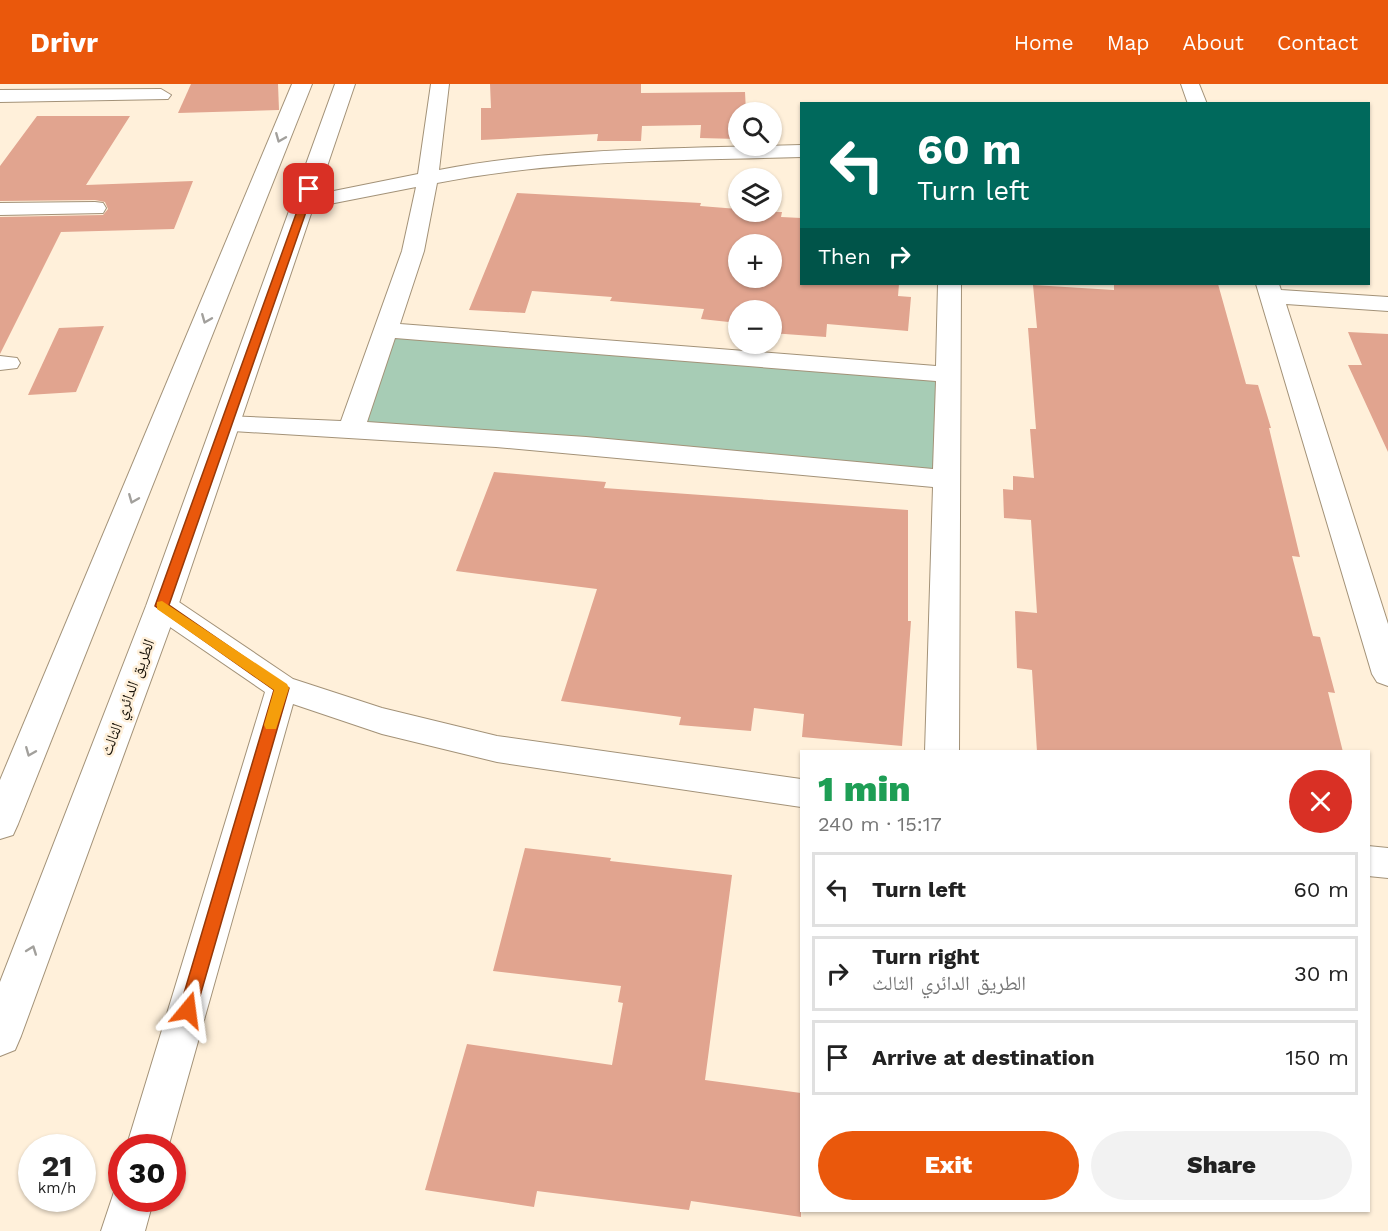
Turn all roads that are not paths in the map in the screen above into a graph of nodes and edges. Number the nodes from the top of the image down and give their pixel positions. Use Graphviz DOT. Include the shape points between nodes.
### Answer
graph roads {
  1 [pos="3,84"];
  2 [pos="302,84"];
  3 [pos="345,84"];
  4 [pos="440,84"];
  5 [pos="1190,84"];
  6 [pos="0,88"];
  7 [pos="161,95"];
  8 [pos="0,96"];
  9 [pos="1197,102"];
  10 [pos="800,152"];
  11 [pos="428,178"];
  12 [pos="304,203"];
  13 [pos="0,208"];
  14 [pos="95,208"];
  15 [pos="950,285"];
  16 [pos="1270,290"];
  17 [pos="1388,304"];
  18 [pos="387,330"];
  19 [pos="948,374"];
  20 [pos="226,424"];
  21 [pos="352,428"];
  22 [pos="946,479"];
  23 [pos="162,606"];
  24 [pos="1388,675"];
  25 [pos="282,688"];
  26 [pos="942,750"];
  27 [pos="800,793"];
  28 [pos="0,824"];
  29 [pos="1370,861"];
  30 [pos="1388,863"];
  31 [pos="6,1021"];
  32 [pos="151,1134"];
  33 [pos="128,1212"];
  34 [pos="123,1231"];
  1 -- 6 [label="street"];
  2 -- 28 [label="highway, one-way"];
  3 -- 12 [label="highway, الطريق الدائري الثالث"];
  4 -- 11 [label="street"];
  5 -- 9 [label="street"];
  7 -- 8 [label="street"];
  10 -- 11 [label="street" via="587,158 487,167"];
  11 -- 12 [label="street"];
  11 -- 18 [label="street" via="413,251"];
  12 -- 20 [label="highway, الطريق الدائري الثالث"];
  13 -- 14 [label="street"];
  15 -- 19 [label="street"];
  16 -- 17 [label="street"];
  16 -- 24 [label="street"];
  18 -- 19 [label="street"];
  18 -- 21 [label="street"];
  19 -- 22 [label="street"];
  20 -- 21 [label="street"];
  20 -- 23 [label="highway, الطريق الدائري الثالث"];
  21 -- 22 [label="street" via="555,442"];
  22 -- 26 [label="street"];
  23 -- 25 [label="street"];
  31 -- 23 [label="highway, الطريق الدائري الثالث, one-way"];
  25 -- 27 [label="street" via="382,721 497,749"];
  25 -- 32 [label="street"];
  29 -- 30 [label="street"];
  33 -- 34 [label="street"];
}
